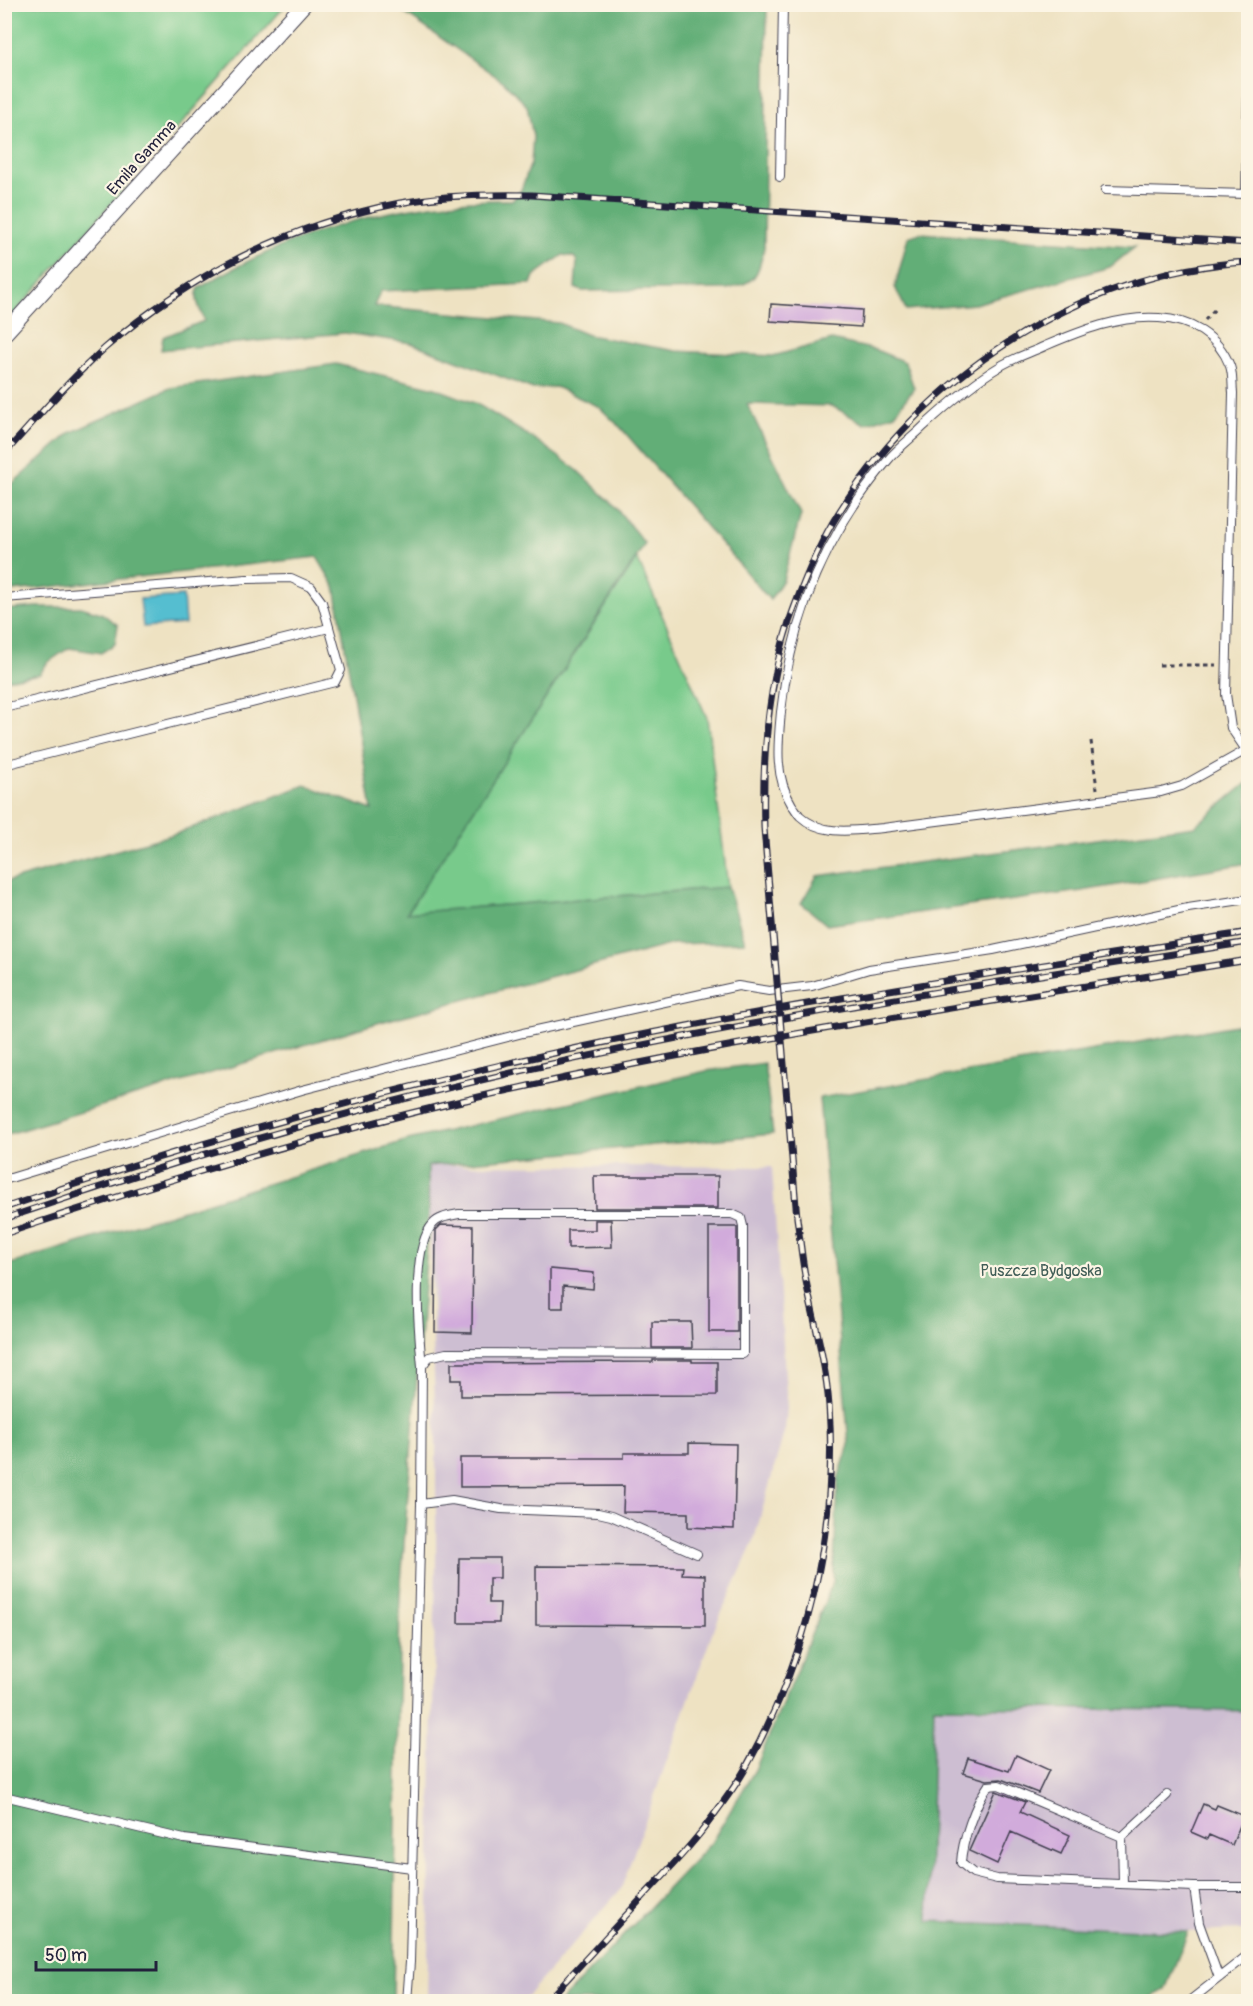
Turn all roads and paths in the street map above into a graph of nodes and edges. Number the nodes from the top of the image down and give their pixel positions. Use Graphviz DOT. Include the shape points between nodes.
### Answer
graph roads {
  1 [pos="304,4"];
  2 [pos="783,4"];
  3 [pos="1248,94"];
  4 [pos="780,177"];
  5 [pos="1104,190"];
  6 [pos="1215,309"];
  7 [pos="1201,325"];
  8 [pos="4,334"];
  9 [pos="4,598"];
  10 [pos="329,627"];
  11 [pos="1227,664"];
  12 [pos="1159,665"];
  13 [pos="4,708"];
  14 [pos="1091,741"];
  15 [pos="1247,750"];
  16 [pos="4,765"];
  17 [pos="1098,800"];
  18 [pos="1248,899"];
  19 [pos="4,1180"];
  20 [pos="422,1366"];
  21 [pos="421,1504"];
  22 [pos="697,1554"];
  23 [pos="1167,1795"];
  24 [pos="4,1796"];
  25 [pos="1122,1837"];
  26 [pos="412,1868"];
  27 [pos="1123,1884"];
  28 [pos="1194,1887"];
  29 [pos="1248,1887"];
  30 [pos="1248,1955"];
  31 [pos="1219,1978"];
  32 [pos="407,2001"];
  33 [pos="1188,2001"];
  1 -- 8 [label="street, Emila Gamma"];
  2 -- 4 [label="lane"];
  3 -- 5 [label="lane" via="1246,194"];
  6 -- 7 [label="path"];
  9 -- 10 [label="lane" via="291,578 316,593"];
  10 -- 13 [label="lane"];
  10 -- 16 [label="lane" via="341,670 335,682"];
  11 -- 12 [label="path"];
  11 -- 15 [label="lane" via="1231,728"];
  11 -- 17 [label="lane" via="1233,393 1230,367 1220,347 1204,332 1183,321 1153,318 1124,320 1071,335 1000,366 940,412 889,459 842,523 807,598 785,677 778,743 779,774 787,797 799,816 813,825 842,832"];
  14 -- 17 [label="path"];
  15 -- 17 [label="lane" via="1182,786"];
  18 -- 19 [label="lane" via="993,950 869,969 812,986 769,991 738,986 523,1033 302,1090"];
  20 -- 20 [label="lane" via="429,1357 446,1353 743,1354 741,1218 732,1214 443,1217 424,1238 420,1258 417,1319"];
  20 -- 21 [label="lane"];
  21 -- 22 [label="lane" via="452,1500 501,1509 598,1513"];
  21 -- 26 [label="lane"];
  23 -- 25 [label="lane"];
  24 -- 26 [label="lane" via="184,1839"];
  25 -- 27 [label="lane"];
  25 -- 27 [label="lane" via="999,1785 988,1786 961,1848 961,1863 973,1873 997,1879"];
  26 -- 32 [label="lane"];
  27 -- 28 [label="lane"];
  28 -- 29 [label="lane"];
  28 -- 31 [label="lane" via="1199,1923"];
  30 -- 31 [label="lane"];
  31 -- 33 [label="lane"];
}
